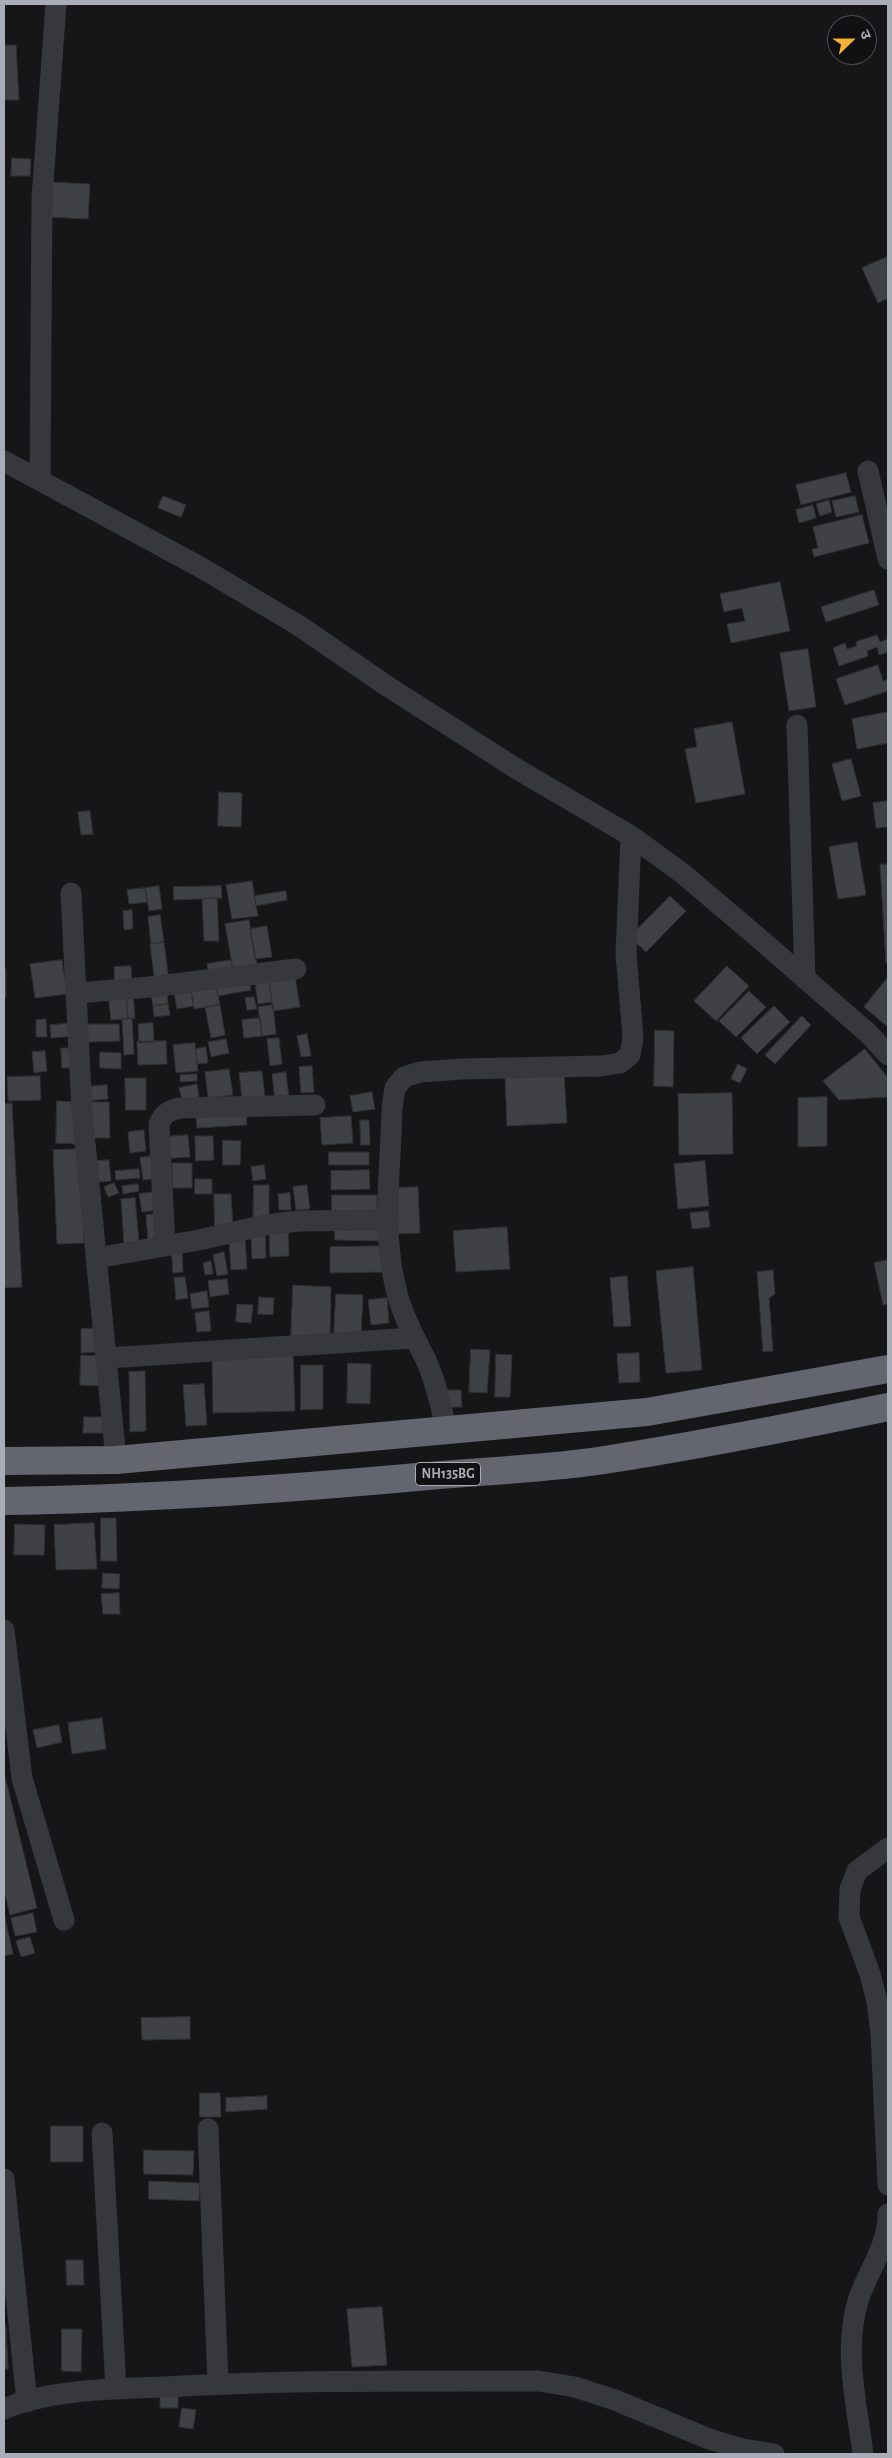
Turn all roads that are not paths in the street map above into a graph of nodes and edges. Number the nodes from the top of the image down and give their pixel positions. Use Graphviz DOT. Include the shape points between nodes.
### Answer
graph roads {
  1 [pos="56,4"];
  2 [pos="4,461"];
  3 [pos="868,471"];
  4 [pos="40,480"];
  5 [pos="888,559"];
  6 [pos="797,725"];
  7 [pos="631,836"];
  8 [pos="71,893"];
  9 [pos="296,970"];
  10 [pos="804,980"];
  11 [pos="77,993"];
  12 [pos="888,1055"];
  13 [pos="315,1105"];
  14 [pos="389,1220"];
  15 [pos="165,1246"];
  16 [pos="97,1258"];
  17 [pos="413,1338"];
  18 [pos="107,1358"];
  19 [pos="888,1369"];
  20 [pos="888,1407"];
  21 [pos="447,1431"];
  22 [pos="116,1460"];
  23 [pos="4,1461"];
  24 [pos="4,1501"];
  25 [pos="4,1630"];
  26 [pos="888,1848"];
  27 [pos="64,1920"];
  28 [pos="208,2129"];
  29 [pos="102,2134"];
  30 [pos="4,2179"];
  31 [pos="888,2185"];
  32 [pos="888,2214"];
  33 [pos="218,2384"];
  34 [pos="116,2389"];
  35 [pos="27,2402"];
  36 [pos="4,2409"];
  37 [pos="774,2454"];
  38 [pos="863,2454"];
  1 -- 4 [label="street" via="42,197"];
  2 -- 4 [label="street"];
  3 -- 5 [label="street"];
  4 -- 7 [label="street" via="298,624 387,686 517,769"];
  6 -- 10 [label="street"];
  7 -- 10 [label="street" via="682,873"];
  7 -- 14 [label="street" via="626,954 633,1037 630,1055 620,1063 601,1066 462,1069 420,1072 404,1077 396,1088 392,1108"];
  8 -- 11 [label="street"];
  9 -- 11 [label="street"];
  10 -- 12 [label="street" via="869,1034"];
  11 -- 16 [label="street" via="82,1104"];
  13 -- 15 [label="street" via="179,1108 168,1111 159,1124"];
  14 -- 15 [label="street" via="300,1221"];
  14 -- 17 [label="street" via="394,1279"];
  15 -- 16 [label="street"];
  16 -- 18 [label="street"];
  17 -- 18 [label="street"];
  17 -- 21 [label="street" via="435,1385"];
  18 -- 22 [label="street"];
  19 -- 21 [label="highway" via="647,1412"];
  20 -- 24 [label="highway, NH135BG" via="596,1461 190,1495"];
  21 -- 22 [label="highway"];
  22 -- 23 [label="highway"];
  25 -- 27 [label="street" via="22,1778"];
  26 -- 31 [label="street" via="857,1871 850,1890 849,1917 877,2001"];
  28 -- 33 [label="street"];
  29 -- 34 [label="street"];
  30 -- 35 [label="street"];
  32 -- 38 [label="street" via="883,2244 858,2301 853,2328 851,2366"];
  33 -- 34 [label="street"];
  33 -- 37 [label="street" via="538,2381 615,2400 709,2439"];
  34 -- 35 [label="street"];
  35 -- 36 [label="street"];
}
